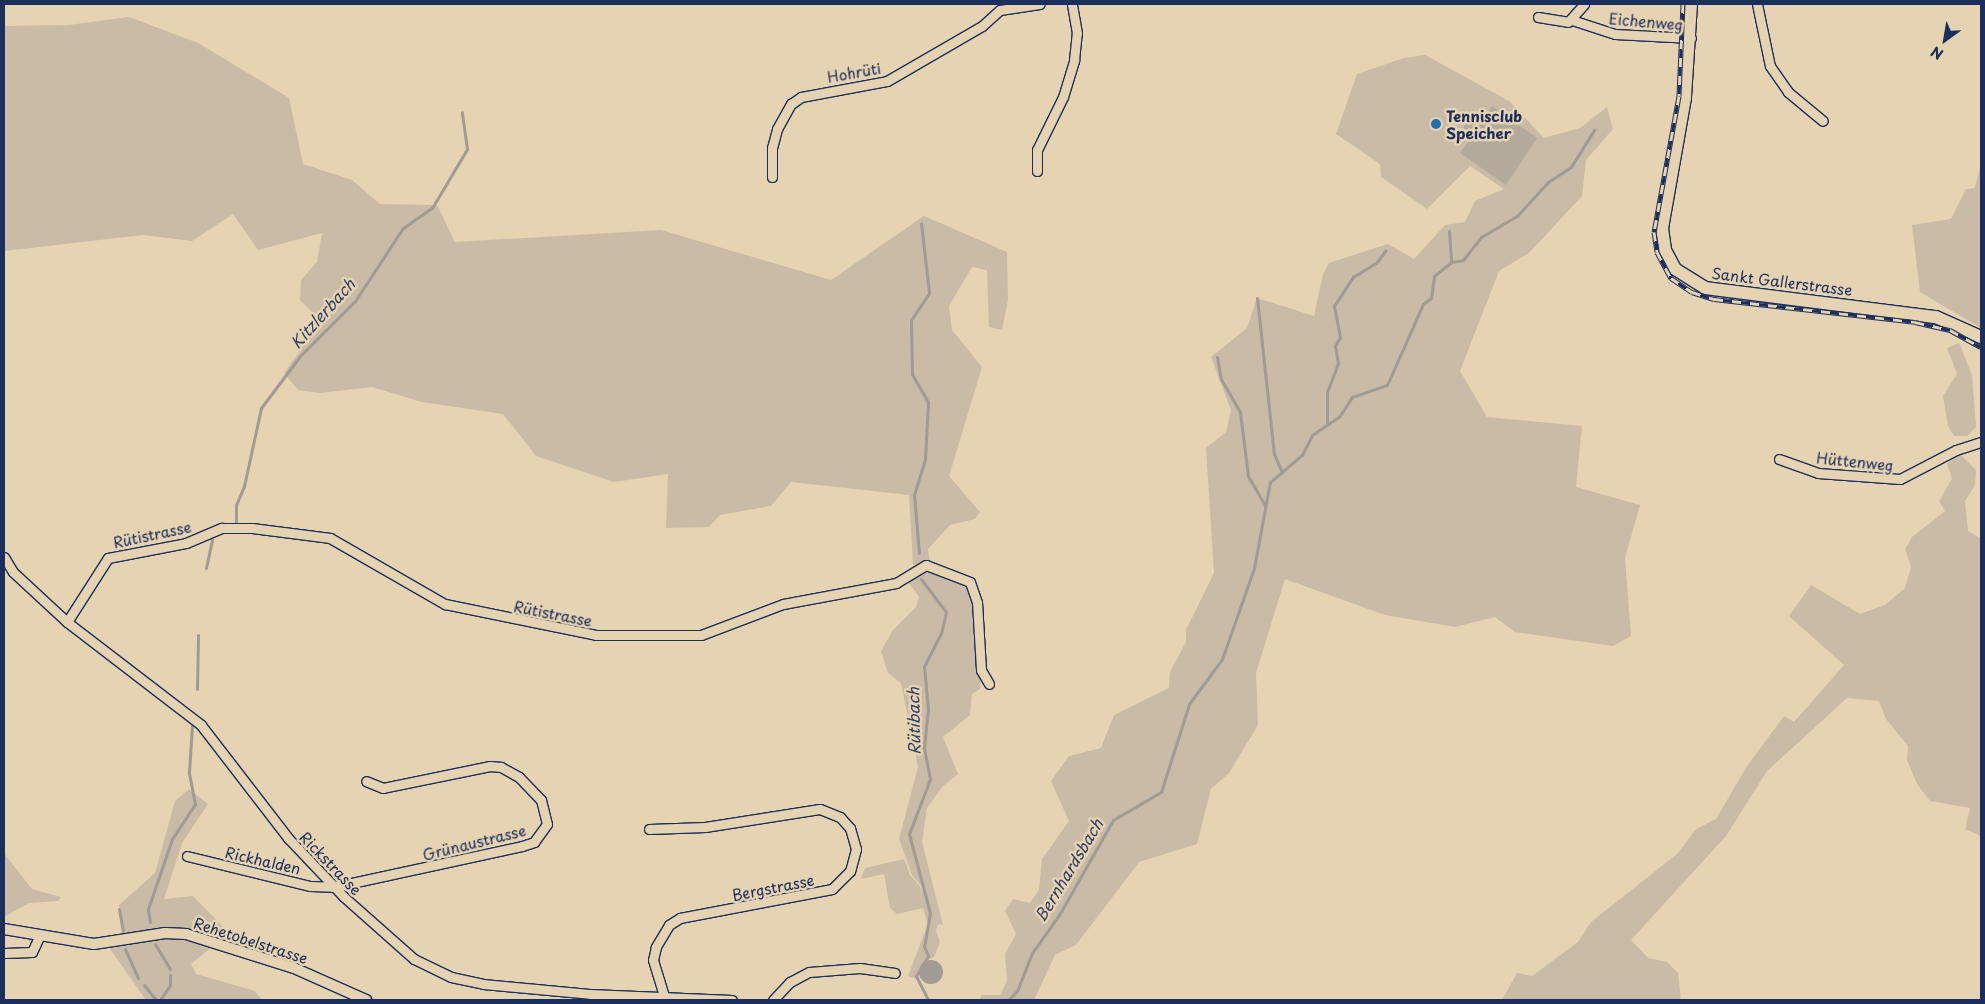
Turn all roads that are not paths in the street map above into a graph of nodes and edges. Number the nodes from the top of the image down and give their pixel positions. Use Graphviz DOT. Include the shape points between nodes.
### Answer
graph roads {
  1 [pos="1040,4"];
  2 [pos="1072,4"];
  3 [pos="1584,4"];
  4 [pos="1691,4"];
  5 [pos="1757,4"];
  6 [pos="1538,17"];
  7 [pos="1572,20"];
  8 [pos="1691,38"];
  9 [pos="1823,121"];
  10 [pos="1037,171"];
  11 [pos="772,177"];
  12 [pos="1979,335"];
  13 [pos="1981,442"];
  14 [pos="1780,460"];
  15 [pos="4,557"];
  16 [pos="67,622"];
  17 [pos="989,684"];
  18 [pos="366,781"];
  19 [pos="649,829"];
  20 [pos="187,856"];
  21 [pos="333,887"];
  22 [pos="4,929"];
  23 [pos="40,935"];
  24 [pos="4,953"];
  25 [pos="895,973"];
  26 [pos="664,997"];
  27 [pos="366,1000"];
  28 [pos="732,1000"];
  29 [pos="773,1000"];
  1 -- 11 [label="street, Hohrüti" via="1000,10 982,26 887,81 801,97 791,104 777,129 772,148"];
  2 -- 10 [label="street" via="1077,33 1074,60 1063,97 1037,150"];
  3 -- 7 [label="street"];
  4 -- 8 [label="main road, Sankt Gallerstrasse"];
  5 -- 9 [label="street" via="1770,66 1788,92"];
  6 -- 7 [label="street, Eichenweg"];
  7 -- 8 [label="street, Eichenweg" via="1616,34"];
  8 -- 12 [label="main road, Sankt Gallerstrasse" via="1686,98 1662,228 1665,250 1675,269 1693,284 1712,290 1936,317"];
  13 -- 14 [label="street, Hüttenweg" via="1956,450 1900,480 1818,473"];
  15 -- 16 [label="street, Rickstrasse" via="14,572"];
  16 -- 17 [label="street, Rütistrasse" via="108,558 186,543 222,528 252,528 330,538 445,604 596,635 701,635 783,604 896,583 926,564 970,582 978,602 981,670"];
  16 -- 21 [label="street, Rickstrasse" via="201,724 260,806"];
  18 -- 21 [label="street, Grünaustrasse" via="383,788 502,767 519,777 541,800 547,824 542,835 528,844"];
  19 -- 26 [label="street, Bergstrasse" via="705,827 820,809 840,817 850,828 856,849 850,871 832,889 680,918 668,925 661,933 653,960"];
  20 -- 21 [label="street, Rickhalden" via="310,886"];
  21 -- 26 [label="street, Rickstrasse" via="397,947 451,976 534,989"];
  22 -- 23 [label="street, Rehetobelstrasse"];
  23 -- 24 [label="street" via="32,952"];
  23 -- 27 [label="street, Rehetobelstrasse" via="94,944 165,933 186,934 294,968"];
  25 -- 29 [label="street" via="860,968 809,972 790,982"];
  26 -- 28 [label="street, Rickstrasse"];
}
